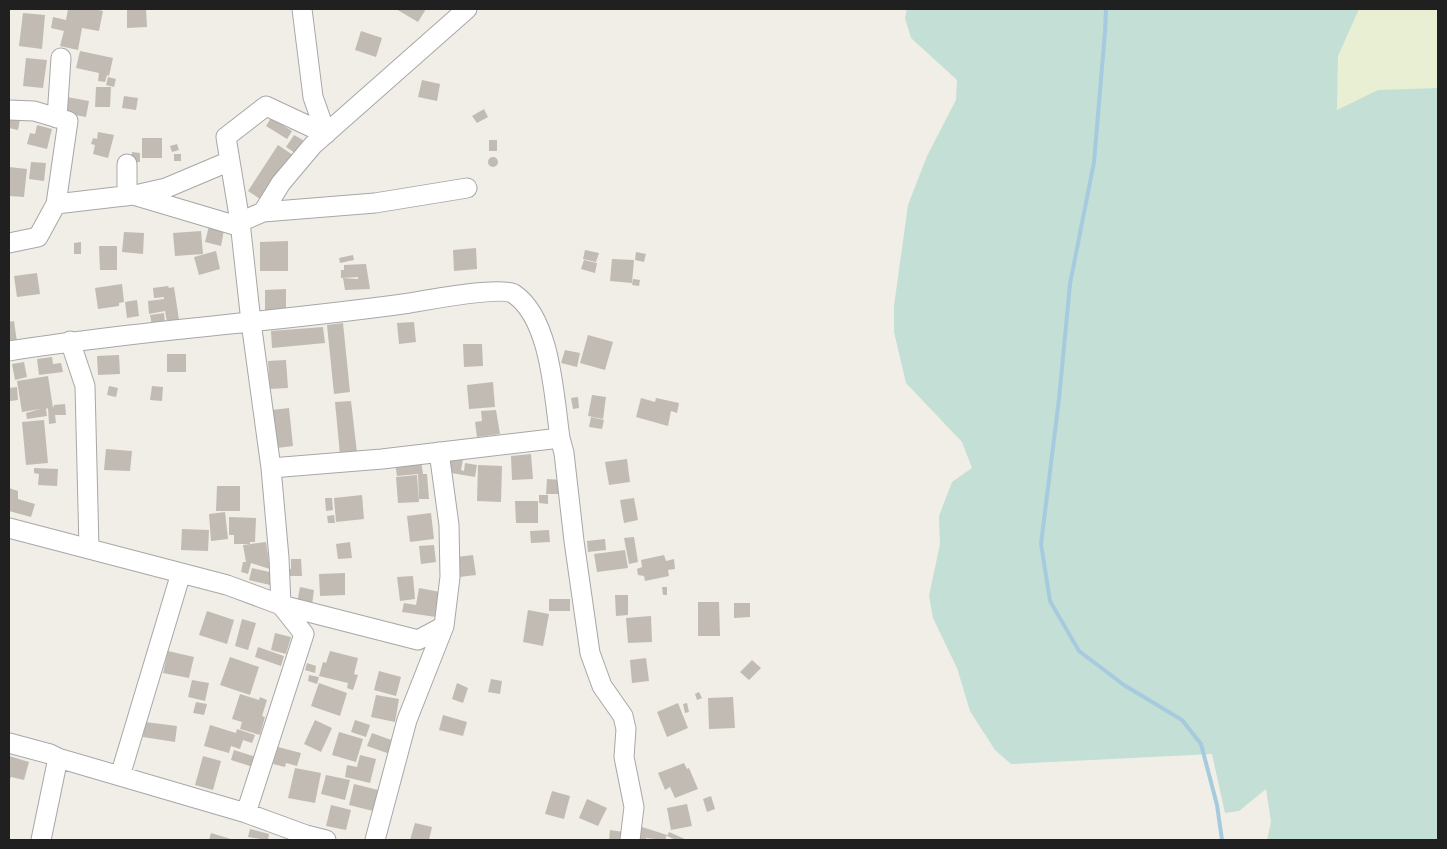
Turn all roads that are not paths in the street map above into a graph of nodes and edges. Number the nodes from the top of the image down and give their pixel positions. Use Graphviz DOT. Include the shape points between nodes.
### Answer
graph roads {
  1 [pos="302,9"];
  2 [pos="467,9"];
  3 [pos="60,58"];
  4 [pos="9,110"];
  5 [pos="57,118"];
  6 [pos="326,134"];
  7 [pos="230,160"];
  8 [pos="128,164"];
  9 [pos="467,188"];
  10 [pos="130,196"];
  11 [pos="56,204"];
  12 [pos="263,212"];
  13 [pos="240,222"];
  14 [pos="9,243"];
  15 [pos="252,322"];
  16 [pos="70,341"];
  17 [pos="9,351"];
  18 [pos="560,438"];
  19 [pos="439,452"];
  20 [pos="271,468"];
  21 [pos="9,528"];
  22 [pos="88,548"];
  23 [pos="181,573"];
  24 [pos="281,605"];
  25 [pos="444,626"];
  26 [pos="9,742"];
  27 [pos="58,758"];
  28 [pos="120,776"];
  29 [pos="246,813"];
  30 [pos="305,838"];
  31 [pos="41,840"];
  32 [pos="326,840"];
  33 [pos="375,840"];
  34 [pos="630,840"];
  1 -- 6 [label="street" via="314,97"];
  2 -- 6 [label="street"];
  3 -- 5 [label="street"];
  4 -- 5 [label="street" via="34,111"];
  5 -- 11 [label="street" via="68,121"];
  6 -- 7 [label="street" via="266,106 226,137"];
  6 -- 12 [label="street" via="282,183"];
  7 -- 10 [label="street" via="166,188"];
  7 -- 13 [label="street"];
  8 -- 10 [label="street"];
  9 -- 12 [label="street" via="375,203"];
  10 -- 11 [label="street"];
  10 -- 13 [label="street" via="234,225"];
  11 -- 14 [label="street" via="38,236"];
  12 -- 13 [label="street"];
  13 -- 15 [label="street"];
  15 -- 16 [label="street"];
  15 -- 18 [label="street" via="485,292 512,293 522,301 540,328 547,348"];
  15 -- 20 [label="street"];
  16 -- 17 [label="street"];
  16 -- 22 [label="street" via="85,386"];
  18 -- 19 [label="street"];
  18 -- 34 [label="street" via="590,653 602,686 623,716 626,729 624,757 634,807"];
  19 -- 20 [label="street"];
  19 -- 25 [label="street" via="449,525 450,577"];
  20 -- 24 [label="street"];
  21 -- 22 [label="street"];
  22 -- 23 [label="street"];
  23 -- 24 [label="street" via="227,585"];
  23 -- 28 [label="street"];
  24 -- 25 [label="street" via="418,640"];
  24 -- 29 [label="street" via="304,634"];
  25 -- 33 [label="street" via="407,720"];
  26 -- 27 [label="street"];
  27 -- 28 [label="street"];
  27 -- 31 [label="street"];
  28 -- 29 [label="street"];
  29 -- 30 [label="street"];
  30 -- 32 [label="street"];
}
